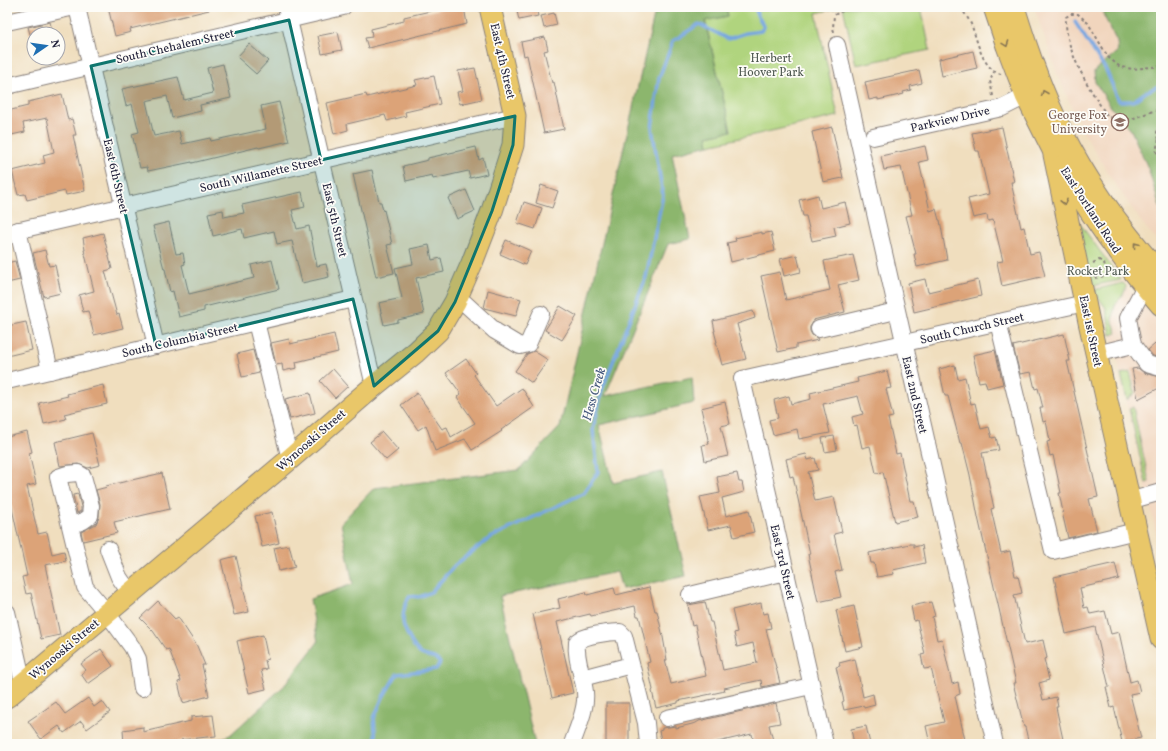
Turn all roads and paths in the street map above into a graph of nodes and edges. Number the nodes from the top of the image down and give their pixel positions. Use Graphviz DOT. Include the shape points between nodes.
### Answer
graph roads {
  1 [pos="76,7"];
  2 [pos="343,7"];
  3 [pos="490,7"];
  4 [pos="850,7"];
  5 [pos="961,7"];
  6 [pos="994,7"];
  7 [pos="1014,7"];
  8 [pos="287,13"];
  9 [pos="7,22"];
  10 [pos="837,45"];
  11 [pos="91,66"];
  12 [pos="1161,66"];
  13 [pos="994,72"];
  14 [pos="1005,76"];
  15 [pos="7,86"];
  16 [pos="1026,96"];
  17 [pos="994,99"];
  18 [pos="515,116"];
  19 [pos="872,137"];
  20 [pos="1160,139"];
  21 [pos="1053,150"];
  22 [pos="1161,157"];
  23 [pos="321,160"];
  24 [pos="123,206"];
  25 [pos="12,232"];
  26 [pos="1091,265"];
  27 [pos="1119,274"];
  28 [pos="1155,274"];
  29 [pos="1108,275"];
  30 [pos="1092,279"];
  31 [pos="458,297"];
  32 [pos="353,299"];
  33 [pos="1085,303"];
  34 [pos="1161,305"];
  35 [pos="896,311"];
  36 [pos="541,314"];
  37 [pos="256,322"];
  38 [pos="998,322"];
  39 [pos="819,329"];
  40 [pos="904,344"];
  41 [pos="1133,345"];
  42 [pos="156,346"];
  43 [pos="1096,354"];
  44 [pos="1161,368"];
  45 [pos="50,370"];
  46 [pos="742,379"];
  47 [pos="7,381"];
  48 [pos="374,386"];
  49 [pos="290,459"];
  50 [pos="1161,492"];
  51 [pos="1129,501"];
  52 [pos="70,526"];
  53 [pos="1136,531"];
  54 [pos="108,549"];
  55 [pos="786,572"];
  56 [pos="130,593"];
  57 [pos="690,594"];
  58 [pos="1157,603"];
  59 [pos="7,612"];
  60 [pos="107,613"];
  61 [pos="1161,639"];
  62 [pos="631,665"];
  63 [pos="582,678"];
  64 [pos="23,683"];
  65 [pos="812,686"];
  66 [pos="142,688"];
  67 [pos="7,697"];
  68 [pos="667,718"];
  69 [pos="572,744"];
  70 [pos="648,744"];
  71 [pos="824,744"];
  72 [pos="995,744"];
  1 -- 9 [label="street"];
  1 -- 11 [label="street, East 6th Street"];
  2 -- 8 [label="street, South Chehalem Street"];
  3 -- 18 [label="main road, East 4th Street"];
  4 -- 10 [label="path" via="834,14 833,28"];
  5 -- 13 [label="path" via="970,22 985,62"];
  6 -- 16 [label="main road, East 1st Street, one-way"];
  28 -- 7 [label="main road, East Portland Road, one-way" via="1073,153 1045,96"];
  8 -- 11 [label="street, South Chehalem Street"];
  8 -- 23 [label="street, East 5th Street"];
  10 -- 35 [label="street, East 2nd Street"];
  11 -- 15 [label="street, South Chehalem Street"];
  11 -- 24 [label="street, East 6th Street"];
  12 -- 20 [label="path" via="1133,69 1120,67 1108,57 1088,23 1078,14 1066,17 1067,36 1081,72 1108,117 1120,120 1136,118 1158,110 1160,114 1157,133"];
  13 -- 14 [label="path"];
  13 -- 17 [label="path" via="990,81"];
  16 -- 19 [label="street, Parkview Drive" via="1002,108"];
  16 -- 21 [label="main road, East 1st Street"];
  18 -- 23 [label="street, South Willamette Street"];
  18 -- 31 [label="main road, Wynooski Street" via="513,145 502,182"];
  20 -- 22 [label="path" via="1156,151"];
  21 -- 28 [label="main road, East Portland Road" via="1101,228"];
  21 -- 33 [label="main road, East 1st Street, one-way"];
  23 -- 24 [label="street, South Willamette Street"];
  23 -- 32 [label="street, East 5th Street"];
  24 -- 25 [label="street, South Willamette Street"];
  24 -- 42 [label="street, East 6th Street"];
  25 -- 45 [label="street"];
  26 -- 29 [label="path" via="1099,260 1104,263"];
  27 -- 29 [label="path"];
  28 -- 34 [label="main road, East Portland Road"];
  28 -- 41 [label="street" via="1128,318"];
  29 -- 30 [label="path"];
  31 -- 36 [label="street" via="495,331 520,346 528,344"];
  31 -- 48 [label="main road, Wynooski Street" via="438,331"];
  32 -- 37 [label="street, South Columbia Street"];
  32 -- 48 [label="street, East 5th Street"];
  33 -- 38 [label="street, South Church Street"];
  33 -- 43 [label="main road, East 1st Street"];
  35 -- 39 [label="street"];
  35 -- 40 [label="street, East 2nd Street"];
  37 -- 42 [label="street, South Columbia Street"];
  37 -- 49 [label="street"];
  38 -- 40 [label="street, South Church Street"];
  38 -- 53 [label="street" via="1053,551"];
  40 -- 46 [label="street, South Church Street"];
  40 -- 72 [label="street, East 2nd Street"];
  41 -- 43 [label="street"];
  41 -- 44 [label="street" via="1147,364"];
  42 -- 45 [label="street, South Columbia Street"];
  43 -- 51 [label="main road, East 1st Street"];
  45 -- 47 [label="street, South Columbia Street"];
  46 -- 55 [label="street, East 3rd Street"];
  48 -- 49 [label="main road, Wynooski Street"];
  49 -- 56 [label="main road, Wynooski Street"];
  50 -- 51 [label="street"];
  51 -- 53 [label="main road, East 1st Street"];
  52 -- 60 [label="street" via="85,587"];
  53 -- 58 [label="main road, East 1st Street"];
  54 -- 56 [label="street" via="119,576"];
  55 -- 57 [label="street"];
  55 -- 65 [label="street, East 3rd Street"];
  56 -- 60 [label="main road, Wynooski Street"];
  58 -- 61 [label="main road, East 1st Street"];
  59 -- 64 [label="street"];
  60 -- 64 [label="main road, Wynooski Street"];
  60 -- 66 [label="street" via="138,659"];
  62 -- 63 [label="street"];
  62 -- 63 [label="street" via="624,636 620,632 581,639 577,642 576,654"];
  62 -- 70 [label="street" via="646,723"];
  63 -- 69 [label="street" via="585,703"];
  64 -- 67 [label="main road, Wynooski Street"];
  65 -- 68 [label="street"];
  65 -- 71 [label="street, East 3rd Street"];
}
